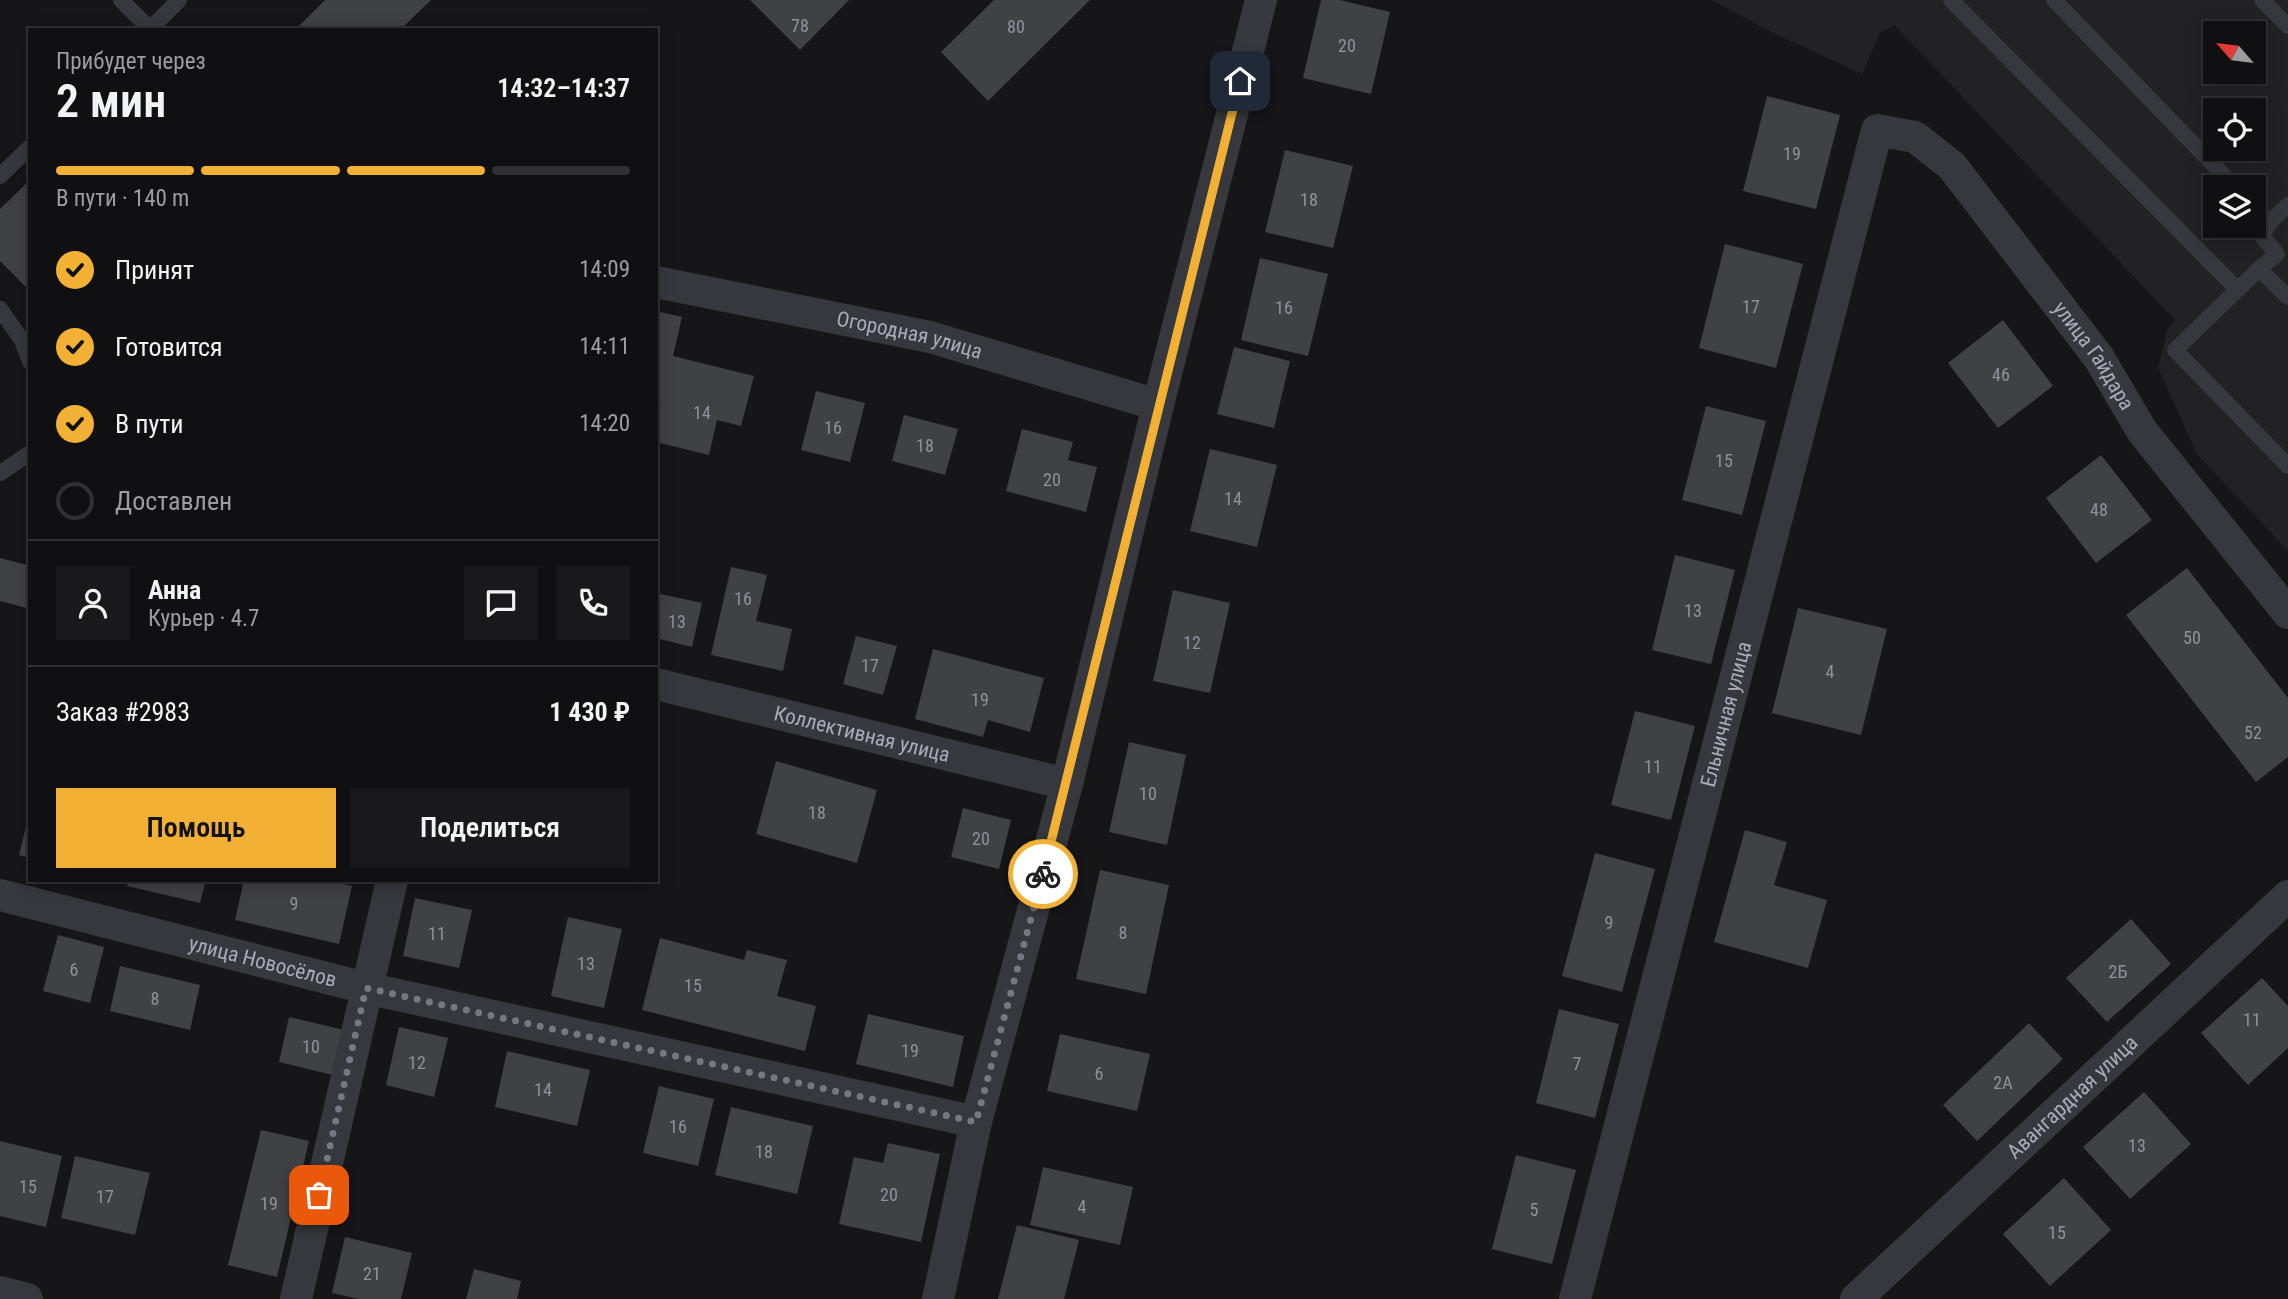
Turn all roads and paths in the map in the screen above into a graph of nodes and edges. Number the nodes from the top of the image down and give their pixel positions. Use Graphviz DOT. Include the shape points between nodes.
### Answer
graph roads {
  1 [pos="121,0"];
  2 [pos="179,0"];
  3 [pos="1261,0"];
  4 [pos="1951,0"];
  5 [pos="2054,0"];
  6 [pos="2262,0"];
  7 [pos="2288,26"];
  8 [pos="149,28"];
  9 [pos="151,28"];
  10 [pos="1877,130"];
  11 [pos="28,149"];
  12 [pos="2223,175"];
  13 [pos="0,176"];
  14 [pos="2288,205"];
  15 [pos="2266,220"];
  16 [pos="2269,223"];
  17 [pos="2259,269"];
  18 [pos="658,282"];
  19 [pos="2237,289"];
  20 [pos="2288,297"];
  21 [pos="0,309"];
  22 [pos="28,356"];
  23 [pos="1158,405"];
  24 [pos="28,454"];
  25 [pos="2288,466"];
  26 [pos="0,473"];
  27 [pos="2288,613"];
  28 [pos="658,684"];
  29 [pos="1067,784"];
  30 [pos="392,882"];
  31 [pos="0,895"];
  32 [pos="2288,896"];
  33 [pos="366,988"];
  34 [pos="976,1122"];
  35 [pos="0,1292"];
  36 [pos="27,1299"];
  37 [pos="296,1299"];
  38 [pos="938,1299"];
  39 [pos="1575,1299"];
  40 [pos="1856,1299"];
  1 -- 8 [label="lane"];
  2 -- 9 [label="lane"];
  3 -- 23 [label="street"];
  4 -- 19 [label="lane"];
  5 -- 12 [label="lane"];
  6 -- 7 [label="lane"];
  10 -- 27 [label="street, улица Гайдара" via="1915,137 1952,166 2099,358 2142,431"];
  10 -- 39 [label="street, Ельничная улица"];
  11 -- 13 [label="lane"];
  14 -- 16 [label="lane"];
  15 -- 16 [label="lane"];
  16 -- 17 [label="lane" via="2262,236 2277,254"];
  17 -- 19 [label="lane"];
  17 -- 20 [label="lane"];
  18 -- 23 [label="street, Огородная улица" via="930,337"];
  19 -- 25 [label="lane" via="2175,350"];
  21 -- 22 [label="lane"];
  23 -- 29 [label="street"];
  24 -- 26 [label="lane"];
  28 -- 29 [label="street, Коллективная улица"];
  29 -- 34 [label="street"];
  30 -- 33 [label="street"];
  31 -- 33 [label="street, улица Новосёлов"];
  32 -- 40 [label="street, Авангардная улица"];
  33 -- 34 [label="street, улица Новосёлов"];
  33 -- 37 [label="street"];
  34 -- 38 [label="street"];
  35 -- 36 [label="street"];
}
